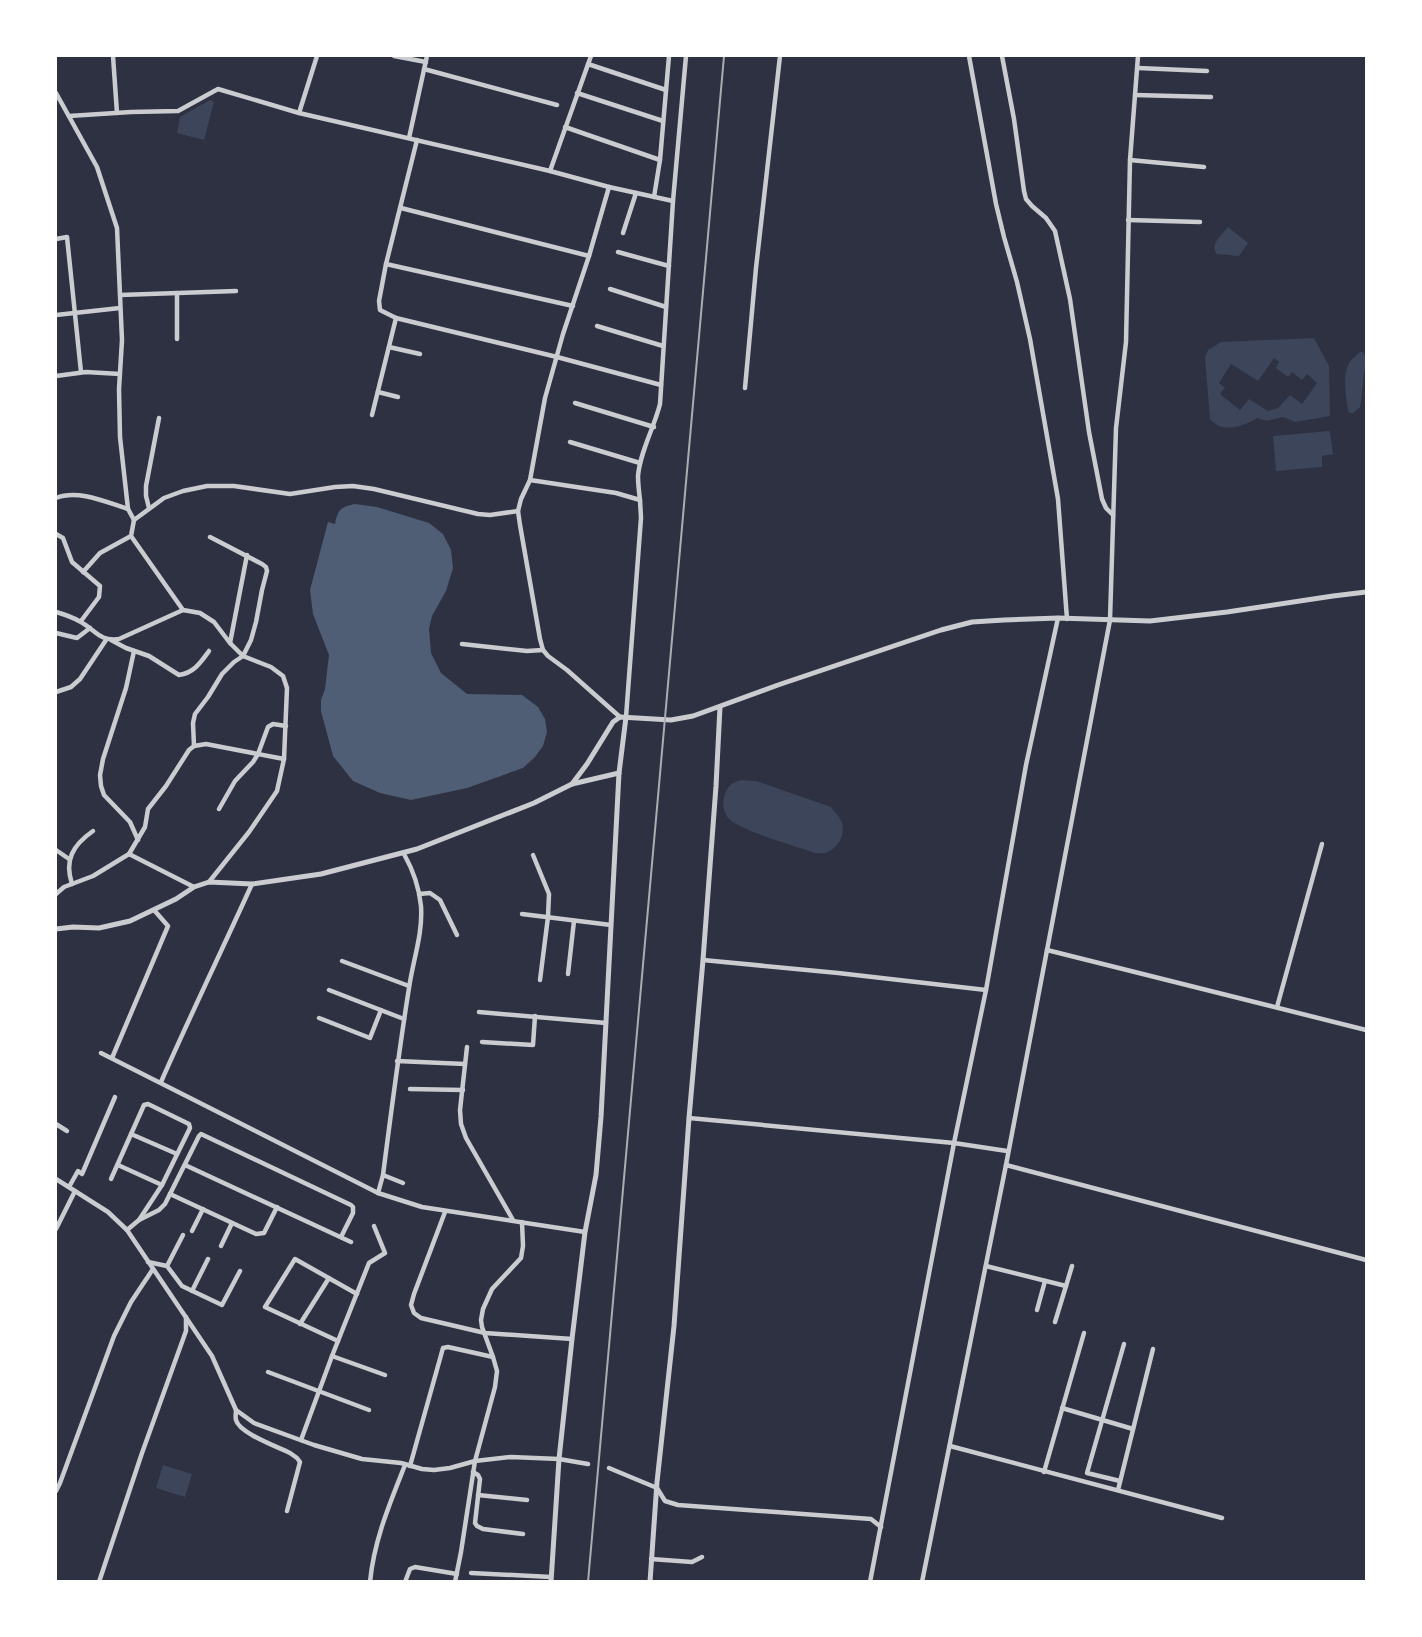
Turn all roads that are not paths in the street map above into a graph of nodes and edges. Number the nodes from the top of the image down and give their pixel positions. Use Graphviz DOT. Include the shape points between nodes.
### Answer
graph roads {
  1 [pos="113,56"];
  2 [pos="316,56"];
  3 [pos="394,56"];
  4 [pos="427,56"];
  5 [pos="591,56"];
  6 [pos="669,56"];
  7 [pos="686,56"];
  8 [pos="780,56"];
  9 [pos="969,56"];
  10 [pos="1002,56"];
  11 [pos="1138,56"];
  12 [pos="426,62"];
  13 [pos="588,64"];
  14 [pos="1138,68"];
  15 [pos="424,69"];
  16 [pos="1207,71"];
  17 [pos="666,90"];
  18 [pos="56,93"];
  19 [pos="577,93"];
  20 [pos="1135,95"];
  21 [pos="1211,97"];
  22 [pos="557,105"];
  23 [pos="117,113"];
  24 [pos="299,113"];
  25 [pos="69,116"];
  26 [pos="663,121"];
  27 [pos="565,127"];
  28 [pos="409,138"];
  29 [pos="417,140"];
  30 [pos="660,160"];
  31 [pos="1130,160"];
  32 [pos="1204,167"];
  33 [pos="550,171"];
  34 [pos="609,187"];
  35 [pos="636,193"];
  36 [pos="654,197"];
  37 [pos="673,201"];
  38 [pos="401,208"];
  39 [pos="1128,220"];
  40 [pos="1200,222"];
  41 [pos="623,233"];
  42 [pos="56,239"];
  43 [pos="618,252"];
  44 [pos="589,256"];
  45 [pos="386,264"];
  46 [pos="669,266"];
  47 [pos="610,290"];
  48 [pos="236,291"];
  49 [pos="177,293"];
  50 [pos="120,295"];
  51 [pos="573,306"];
  52 [pos="666,307"];
  53 [pos="120,308"];
  54 [pos="75,312"];
  55 [pos="56,315"];
  56 [pos="396,318"];
  57 [pos="597,326"];
  58 [pos="177,339"];
  59 [pos="663,346"];
  60 [pos="389,347"];
  61 [pos="420,354"];
  62 [pos="557,357"];
  63 [pos="81,372"];
  64 [pos="120,374"];
  65 [pos="56,376"];
  66 [pos="661,385"];
  67 [pos="745,388"];
  68 [pos="378,392"];
  69 [pos="398,397"];
  70 [pos="576,403"];
  71 [pos="372,415"];
  72 [pos="159,418"];
  73 [pos="654,427"];
  74 [pos="570,442"];
  75 [pos="640,463"];
  76 [pos="530,480"];
  77 [pos="56,498"];
  78 [pos="640,500"];
  79 [pos="128,508"];
  80 [pos="149,508"];
  81 [pos="519,511"];
  82 [pos="1113,515"];
  83 [pos="134,520"];
  84 [pos="56,534"];
  85 [pos="131,536"];
  86 [pos="210,537"];
  87 [pos="247,555"];
  88 [pos="83,572"];
  89 [pos="1366,592"];
  90 [pos="183,610"];
  91 [pos="56,612"];
  92 [pos="1058,618"];
  93 [pos="1067,619"];
  94 [pos="1110,620"];
  95 [pos="81,621"];
  96 [pos="90,628"];
  97 [pos="56,633"];
  98 [pos="109,640"];
  99 [pos="230,643"];
  100 [pos="462,644"];
  101 [pos="543,650"];
  102 [pos="134,651"];
  103 [pos="209,651"];
  104 [pos="243,656"];
  105 [pos="56,692"];
  106 [pos="720,707"];
  107 [pos="623,717"];
  108 [pos="286,726"];
  109 [pos="194,746"];
  110 [pos="258,754"];
  111 [pos="284,759"];
  112 [pos="619,773"];
  113 [pos="572,784"];
  114 [pos="219,810"];
  115 [pos="93,831"];
  116 [pos="138,840"];
  117 [pos="1322,844"];
  118 [pos="56,850"];
  119 [pos="129,854"];
  120 [pos="404,854"];
  121 [pos="533,855"];
  122 [pos="69,859"];
  123 [pos="209,882"];
  124 [pos="72,884"];
  125 [pos="252,884"];
  126 [pos="195,887"];
  127 [pos="56,894"];
  128 [pos="419,894"];
  129 [pos="154,910"];
  130 [pos="522,914"];
  131 [pos="548,918"];
  132 [pos="573,921"];
  133 [pos="611,925"];
  134 [pos="56,929"];
  135 [pos="457,935"];
  136 [pos="1047,950"];
  137 [pos="342,960"];
  138 [pos="703,960"];
  139 [pos="568,974"];
  140 [pos="540,980"];
  141 [pos="409,986"];
  142 [pos="329,990"];
  143 [pos="986,990"];
  144 [pos="1277,1007"];
  145 [pos="381,1010"];
  146 [pos="479,1011"];
  147 [pos="535,1016"];
  148 [pos="319,1018"];
  149 [pos="404,1019"];
  150 [pos="606,1023"];
  151 [pos="1366,1030"];
  152 [pos="482,1042"];
  153 [pos="466,1047"];
  154 [pos="101,1053"];
  155 [pos="112,1058"];
  156 [pos="397,1061"];
  157 [pos="465,1064"];
  158 [pos="161,1082"];
  159 [pos="410,1089"];
  160 [pos="463,1090"];
  161 [pos="115,1097"];
  162 [pos="689,1118"];
  163 [pos="56,1124"];
  164 [pos="67,1131"];
  165 [pos="131,1134"];
  166 [pos="954,1143"];
  167 [pos="1007,1151"];
  168 [pos="177,1154"];
  169 [pos="118,1165"];
  170 [pos="185,1165"];
  171 [pos="1006,1165"];
  172 [pos="383,1175"];
  173 [pos="56,1179"];
  174 [pos="111,1179"];
  175 [pos="403,1183"];
  176 [pos="162,1185"];
  177 [pos="69,1187"];
  178 [pos="75,1191"];
  179 [pos="378,1193"];
  180 [pos="170,1194"];
  181 [pos="277,1207"];
  182 [pos="203,1209"];
  183 [pos="445,1212"];
  184 [pos="139,1220"];
  185 [pos="513,1220"];
  186 [pos="522,1222"];
  187 [pos="232,1223"];
  188 [pos="374,1226"];
  189 [pos="56,1229"];
  190 [pos="127,1230"];
  191 [pos="192,1231"];
  192 [pos="585,1232"];
  193 [pos="183,1235"];
  194 [pos="341,1237"];
  195 [pos="351,1242"];
  196 [pos="221,1246"];
  197 [pos="208,1259"];
  198 [pos="1366,1260"];
  199 [pos="148,1262"];
  200 [pos="167,1266"];
  201 [pos="986,1266"];
  202 [pos="1072,1266"];
  203 [pos="153,1269"];
  204 [pos="240,1271"];
  205 [pos="328,1278"];
  206 [pos="1045,1281"];
  207 [pos="1066,1286"];
  208 [pos="192,1291"];
  209 [pos="357,1294"];
  210 [pos="1037,1310"];
  211 [pos="186,1317"];
  212 [pos="1056,1322"];
  213 [pos="300,1324"];
  214 [pos="486,1333"];
  215 [pos="1084,1333"];
  216 [pos="572,1339"];
  217 [pos="338,1341"];
  218 [pos="1124,1344"];
  219 [pos="1153,1349"];
  220 [pos="332,1356"];
  221 [pos="493,1357"];
  222 [pos="268,1372"];
  223 [pos="385,1375"];
  224 [pos="319,1392"];
  225 [pos="1062,1408"];
  226 [pos="236,1410"];
  227 [pos="369,1410"];
  228 [pos="1102,1420"];
  229 [pos="1133,1429"];
  230 [pos="302,1440"];
  231 [pos="950,1446"];
  232 [pos="559,1459"];
  233 [pos="475,1461"];
  234 [pos="588,1464"];
  235 [pos="408,1465"];
  236 [pos="609,1468"];
  237 [pos="473,1472"];
  238 [pos="1044,1472"];
  239 [pos="1120,1481"];
  240 [pos="657,1488"];
  241 [pos="1118,1490"];
  242 [pos="56,1491"];
  243 [pos="478,1495"];
  244 [pos="527,1500"];
  245 [pos="287,1511"];
  246 [pos="1222,1518"];
  247 [pos="881,1527"];
  248 [pos="523,1534"];
  249 [pos="702,1557"];
  250 [pos="651,1558"];
  251 [pos="471,1573"];
  252 [pos="457,1574"];
  253 [pos="490,1574"];
  254 [pos="515,1578"];
  255 [pos="551,1579"];
  256 [pos="99,1581"];
  257 [pos="370,1581"];
  258 [pos="405,1581"];
  259 [pos="455,1581"];
  260 [pos="489,1581"];
  261 [pos="650,1581"];
  262 [pos="870,1581"];
  263 [pos="922,1581"];
  1 -- 23 [label="street"];
  2 -- 24 [label="street"];
  3 -- 12 [label="street"];
  4 -- 12 [label="street"];
  5 -- 13 [label="street"];
  6 -- 17 [label="street"];
  7 -- 37 [label="street"];
  8 -- 67 [label="street"];
  9 -- 93 [label="street" via="999,215 1030,339 1058,499"];
  10 -- 82 [label="street" via="1026,199 1055,231 1070,299 1102,500"];
  11 -- 14 [label="street"];
  12 -- 15 [label="street"];
  13 -- 17 [label="street"];
  13 -- 19 [label="street"];
  14 -- 16 [label="street"];
  14 -- 20 [label="street"];
  15 -- 22 [label="street"];
  15 -- 28 [label="street"];
  17 -- 26 [label="street"];
  18 -- 25 [label="street"];
  19 -- 26 [label="street"];
  19 -- 27 [label="street"];
  20 -- 21 [label="street"];
  20 -- 31 [label="street"];
  23 -- 24 [label="street" via="178,111 218,89"];
  23 -- 25 [label="street"];
  24 -- 28 [label="street"];
  25 -- 50 [label="street" via="97,166 117,228"];
  26 -- 30 [label="street"];
  27 -- 30 [label="street"];
  27 -- 33 [label="street"];
  28 -- 29 [label="street"];
  29 -- 33 [label="street"];
  29 -- 38 [label="street"];
  30 -- 36 [label="street"];
  31 -- 32 [label="street"];
  31 -- 39 [label="street"];
  33 -- 34 [label="street"];
  34 -- 35 [label="street"];
  34 -- 44 [label="street"];
  35 -- 36 [label="street"];
  35 -- 41 [label="street"];
  36 -- 37 [label="street"];
  37 -- 46 [label="street"];
  38 -- 44 [label="street"];
  38 -- 45 [label="street"];
  39 -- 40 [label="street"];
  39 -- 82 [label="street" via="1126,342 1116,428"];
  42 -- 54 [label="street" via="67,237"];
  43 -- 46 [label="street"];
  44 -- 51 [label="street"];
  45 -- 51 [label="street"];
  45 -- 56 [label="street" via="380,310"];
  46 -- 52 [label="street"];
  47 -- 52 [label="street"];
  48 -- 49 [label="street"];
  49 -- 50 [label="street"];
  49 -- 58 [label="street"];
  50 -- 53 [label="street"];
  51 -- 62 [label="street"];
  52 -- 59 [label="street"];
  53 -- 54 [label="street"];
  53 -- 64 [label="street"];
  54 -- 55 [label="street"];
  54 -- 63 [label="street"];
  56 -- 60 [label="street"];
  56 -- 62 [label="street"];
  57 -- 59 [label="street"];
  59 -- 66 [label="street"];
  60 -- 61 [label="street"];
  60 -- 68 [label="street"];
  62 -- 66 [label="street"];
  62 -- 76 [label="street"];
  63 -- 64 [label="street"];
  63 -- 65 [label="street"];
  64 -- 79 [label="street" via="120,437"];
  66 -- 73 [label="street"];
  68 -- 69 [label="street"];
  68 -- 71 [label="street"];
  70 -- 73 [label="street"];
  72 -- 80 [label="street" via="146,486"];
  73 -- 75 [label="street"];
  74 -- 75 [label="street"];
  75 -- 78 [label="street"];
  76 -- 78 [label="street"];
  76 -- 81 [label="street"];
  77 -- 79 [label="street" via="87,497"];
  78 -- 107 [label="street"];
  79 -- 83 [label="street"];
  80 -- 81 [label="street" via="164,498 207,486 290,494 353,486 478,514"];
  80 -- 83 [label="street"];
  81 -- 101 [label="street"];
  82 -- 94 [label="street"];
  83 -- 85 [label="street"];
  84 -- 88 [label="street" via="63,538 72,562"];
  85 -- 88 [label="street" via="100,553"];
  85 -- 90 [label="street"];
  86 -- 87 [label="street"];
  87 -- 99 [label="street"];
  87 -- 104 [label="street" via="267,571 253,632"];
  88 -- 95 [label="street" via="100,586 99,597"];
  89 -- 94 [label="street" via="1150,621"];
  90 -- 98 [label="street"];
  90 -- 99 [label="street" via="200,613 214,622"];
  91 -- 95 [label="street"];
  92 -- 93 [label="street"];
  92 -- 106 [label="street" via="972,622 941,630"];
  92 -- 143 [label="street" via="1026,765"];
  93 -- 94 [label="street"];
  94 -- 136 [label="street"];
  95 -- 96 [label="street"];
  96 -- 97 [label="street" via="77,638"];
  96 -- 98 [label="street"];
  98 -- 102 [label="street"];
  98 -- 105 [label="street" via="80,679"];
  99 -- 104 [label="street"];
  100 -- 101 [label="street"];
  101 -- 107 [label="street"];
  102 -- 103 [label="street" via="179,675 191,672"];
  102 -- 116 [label="street" via="100,775 104,795 130,822"];
  104 -- 108 [label="street" via="282,676 287,688"];
  104 -- 109 [label="street" via="222,674 195,714"];
  106 -- 107 [label="street" via="671,720"];
  106 -- 138 [label="street"];
  107 -- 112 [label="street"];
  107 -- 113 [label="street" via="613,722"];
  108 -- 110 [label="street" via="268,727"];
  108 -- 111 [label="street"];
  109 -- 110 [label="street" via="206,744"];
  109 -- 116 [label="street" via="151,804"];
  110 -- 111 [label="street"];
  110 -- 114 [label="street" via="235,781"];
  111 -- 123 [label="street" via="277,791"];
  112 -- 113 [label="street"];
  112 -- 133 [label="street"];
  113 -- 120 [label="street"];
  115 -- 122 [label="street" via="80,841"];
  116 -- 119 [label="street"];
  117 -- 144 [label="street"];
  118 -- 122 [label="street"];
  119 -- 124 [label="street"];
  119 -- 126 [label="street"];
  120 -- 125 [label="street" via="321,874"];
  120 -- 128 [label="street"];
  121 -- 131 [label="street" via="549,894"];
  122 -- 124 [label="street"];
  123 -- 125 [label="street"];
  123 -- 126 [label="street"];
  124 -- 127 [label="street"];
  125 -- 158 [label="street"];
  126 -- 129 [label="street"];
  128 -- 135 [label="street" via="430,893 440,900"];
  128 -- 141 [label="street" via="419,939"];
  129 -- 134 [label="street" via="99,928"];
  129 -- 155 [label="street" via="168,926"];
  130 -- 131 [label="street"];
  131 -- 132 [label="street"];
  131 -- 140 [label="street"];
  132 -- 133 [label="street"];
  132 -- 139 [label="street"];
  133 -- 150 [label="street"];
  136 -- 144 [label="street"];
  136 -- 167 [label="street"];
  137 -- 141 [label="street"];
  138 -- 143 [label="street"];
  138 -- 162 [label="street"];
  141 -- 149 [label="street"];
  142 -- 145 [label="street"];
  143 -- 166 [label="street"];
  144 -- 151 [label="street"];
  145 -- 148 [label="street" via="370,1038"];
  145 -- 149 [label="street"];
  146 -- 147 [label="street"];
  147 -- 150 [label="street"];
  147 -- 152 [label="street" via="533,1045"];
  149 -- 156 [label="street"];
  150 -- 192 [label="street" via="596,1175"];
  153 -- 157 [label="street"];
  154 -- 155 [label="street"];
  155 -- 158 [label="street"];
  156 -- 157 [label="street"];
  156 -- 172 [label="street"];
  157 -- 160 [label="street"];
  158 -- 179 [label="street"];
  159 -- 160 [label="street"];
  160 -- 185 [label="street" via="461,1124"];
  161 -- 177 [label="street" via="82,1174 78,1172"];
  162 -- 166 [label="street"];
  162 -- 240 [label="street"];
  163 -- 164 [label="street"];
  165 -- 168 [label="street"];
  165 -- 168 [label="street" via="148,1104 189,1124"];
  165 -- 169 [label="street"];
  166 -- 167 [label="street"];
  166 -- 247 [label="street"];
  167 -- 171 [label="street"];
  168 -- 176 [label="street"];
  169 -- 174 [label="street"];
  169 -- 176 [label="street"];
  170 -- 180 [label="street"];
  170 -- 181 [label="street"];
  170 -- 194 [label="street" via="202,1135 351,1205 352,1213"];
  171 -- 198 [label="street"];
  171 -- 201 [label="street"];
  172 -- 175 [label="street"];
  172 -- 179 [label="street"];
  173 -- 177 [label="street"];
  176 -- 184 [label="street"];
  177 -- 178 [label="street"];
  178 -- 189 [label="street"];
  178 -- 190 [label="street"];
  179 -- 183 [label="street"];
  180 -- 182 [label="street"];
  180 -- 184 [label="street" via="162,1207"];
  181 -- 187 [label="street" via="260,1234"];
  181 -- 194 [label="street"];
  182 -- 187 [label="street"];
  182 -- 191 [label="street"];
  183 -- 185 [label="street"];
  183 -- 214 [label="street" via="411,1305 421,1318"];
  184 -- 190 [label="street"];
  185 -- 186 [label="street"];
  186 -- 192 [label="street"];
  186 -- 214 [label="street" via="521,1258 486,1299 481,1320"];
  187 -- 196 [label="street"];
  188 -- 209 [label="street" via="385,1253 369,1263"];
  190 -- 199 [label="street"];
  192 -- 216 [label="street"];
  193 -- 200 [label="street"];
  194 -- 195 [label="street"];
  197 -- 208 [label="street"];
  199 -- 200 [label="street"];
  199 -- 203 [label="street"];
  200 -- 208 [label="street" via="182,1286"];
  201 -- 206 [label="street"];
  201 -- 231 [label="street"];
  202 -- 207 [label="street"];
  203 -- 211 [label="street"];
  203 -- 242 [label="street" via="114,1336"];
  204 -- 208 [label="street" via="222,1305"];
  205 -- 209 [label="street"];
  205 -- 213 [label="street"];
  205 -- 213 [label="street" via="295,1259 265,1307"];
  206 -- 207 [label="street"];
  206 -- 210 [label="street"];
  207 -- 212 [label="street"];
  209 -- 217 [label="street"];
  211 -- 226 [label="street" via="212,1356"];
  211 -- 256 [label="street" via="186,1331"];
  213 -- 217 [label="street"];
  214 -- 216 [label="street"];
  214 -- 221 [label="street"];
  215 -- 225 [label="street"];
  216 -- 232 [label="street"];
  217 -- 220 [label="street"];
  218 -- 228 [label="street"];
  219 -- 229 [label="street"];
  220 -- 223 [label="street"];
  220 -- 224 [label="street"];
  221 -- 233 [label="street" via="495,1387"];
  221 -- 235 [label="street" via="443,1348"];
  222 -- 224 [label="street"];
  224 -- 227 [label="street"];
  224 -- 230 [label="street"];
  225 -- 228 [label="street"];
  225 -- 238 [label="street"];
  226 -- 230 [label="street" via="254,1423"];
  226 -- 245 [label="street" via="239,1426 300,1462"];
  228 -- 229 [label="street"];
  228 -- 239 [label="street" via="1088,1473"];
  229 -- 239 [label="street"];
  230 -- 235 [label="street" via="362,1459"];
  231 -- 238 [label="street"];
  231 -- 263 [label="street"];
  232 -- 233 [label="street" via="511,1457"];
  232 -- 234 [label="street"];
  232 -- 255 [label="street"];
  233 -- 235 [label="street" via="434,1470"];
  233 -- 237 [label="street"];
  235 -- 257 [label="street" via="377,1539"];
  236 -- 240 [label="street"];
  237 -- 243 [label="street" via="479,1476"];
  237 -- 252 [label="street"];
  238 -- 241 [label="street"];
  239 -- 241 [label="street"];
  240 -- 247 [label="street" via="665,1502 678,1505 871,1519"];
  240 -- 250 [label="street"];
  241 -- 246 [label="street"];
  243 -- 244 [label="street"];
  243 -- 248 [label="street" via="477,1526"];
  247 -- 262 [label="street"];
  249 -- 250 [label="street" via="692,1562"];
  250 -- 261 [label="street"];
  251 -- 253 [label="street"];
  252 -- 258 [label="street" via="415,1567"];
  252 -- 259 [label="street"];
  253 -- 254 [label="street"];
  253 -- 260 [label="street"];
  254 -- 255 [label="street"];
}
